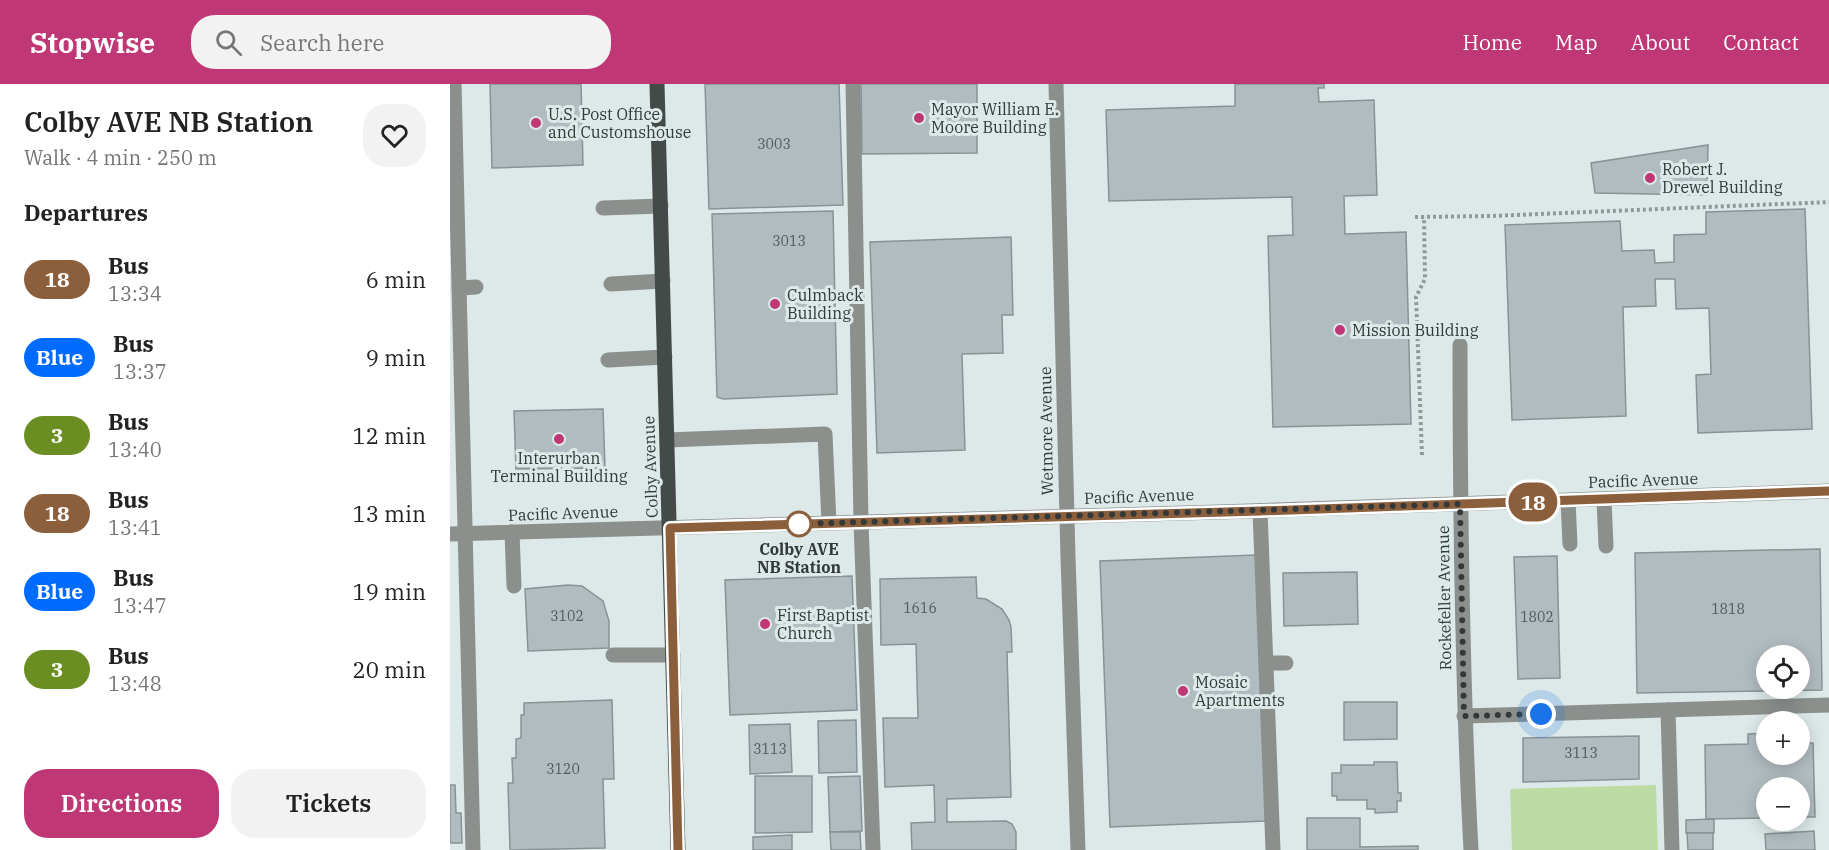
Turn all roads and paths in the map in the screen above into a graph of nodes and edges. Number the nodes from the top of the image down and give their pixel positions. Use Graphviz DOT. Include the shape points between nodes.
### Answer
graph roads {
  1 [pos="454,84"];
  2 [pos="657,84"];
  3 [pos="853,84"];
  4 [pos="1056,84"];
  5 [pos="1829,202"];
  6 [pos="661,206"];
  7 [pos="603,208"];
  8 [pos="457,213"];
  9 [pos="473,213"];
  10 [pos="1415,217"];
  11 [pos="1424,217"];
  12 [pos="663,281"];
  13 [pos="610,284"];
  14 [pos="476,286"];
  15 [pos="456,298"];
  16 [pos="1460,345"];
  17 [pos="455,349"];
  18 [pos="665,357"];
  19 [pos="608,360"];
  20 [pos="456,387"];
  21 [pos="667,440"];
  22 [pos="1422,455"];
  23 [pos="1829,491"];
  24 [pos="1604,500"];
  25 [pos="1568,501"];
  26 [pos="1460,504"];
  27 [pos="1260,511"];
  28 [pos="1066,516"];
  29 [pos="861,522"];
  30 [pos="829,523"];
  31 [pos="670,528"];
  32 [pos="512,532"];
  33 [pos="466,533"];
  34 [pos="450,534"];
  35 [pos="1570,544"];
  36 [pos="1606,546"];
  37 [pos="514,586"];
  38 [pos="673,654"];
  39 [pos="613,655"];
  40 [pos="1266,663"];
  41 [pos="1286,663"];
  42 [pos="1829,705"];
  43 [pos="1668,710"];
  44 [pos="1464,716"];
  45 [pos="472,850"];
  46 [pos="678,850"];
  47 [pos="873,850"];
  48 [pos="1078,850"];
  49 [pos="1273,850"];
  50 [pos="1471,850"];
  51 [pos="1672,850"];
  1 -- 8 [label="street"];
  2 -- 6 [label="main road, Colby Avenue"];
  3 -- 29 [label="street"];
  4 -- 28 [label="street, Wetmore Avenue"];
  5 -- 11 [label="path"];
  6 -- 7 [label="street"];
  6 -- 12 [label="main road, Colby Avenue"];
  8 -- 9 [label="street"];
  8 -- 15 [label="street"];
  10 -- 11 [label="path"];
  11 -- 22 [label="path" via="1425,279 1416,297"];
  12 -- 13 [label="street"];
  12 -- 18 [label="main road, Colby Avenue"];
  14 -- 15 [label="street"];
  15 -- 17 [label="street"];
  16 -- 26 [label="street, Rockefeller Avenue"];
  17 -- 20 [label="street"];
  18 -- 19 [label="street"];
  18 -- 21 [label="main road, Colby Avenue"];
  20 -- 33 [label="street"];
  21 -- 30 [label="street" via="825,434"];
  21 -- 31 [label="main road, Colby Avenue"];
  23 -- 24 [label="street, Pacific Avenue"];
  24 -- 25 [label="street, Pacific Avenue"];
  24 -- 36 [label="street"];
  25 -- 26 [label="street, Pacific Avenue"];
  25 -- 35 [label="street"];
  26 -- 27 [label="street, Pacific Avenue"];
  26 -- 44 [label="street, Rockefeller Avenue"];
  27 -- 28 [label="street, Pacific Avenue"];
  27 -- 40 [label="street"];
  28 -- 29 [label="street, Pacific Avenue"];
  28 -- 48 [label="street, Wetmore Avenue"];
  29 -- 30 [label="street, Pacific Avenue"];
  29 -- 47 [label="street"];
  30 -- 31 [label="street, Pacific Avenue"];
  31 -- 32 [label="street, Pacific Avenue"];
  31 -- 38 [label="main road, Colby Avenue"];
  32 -- 33 [label="street, Pacific Avenue"];
  32 -- 37 [label="street"];
  33 -- 34 [label="street, Pacific Avenue"];
  33 -- 45 [label="street"];
  38 -- 39 [label="street"];
  38 -- 46 [label="main road, Colby Avenue"];
  40 -- 41 [label="street"];
  40 -- 49 [label="street"];
  42 -- 43 [label="street"];
  43 -- 44 [label="street"];
  43 -- 51 [label="street"];
  44 -- 50 [label="street, Rockefeller Avenue"];
}
